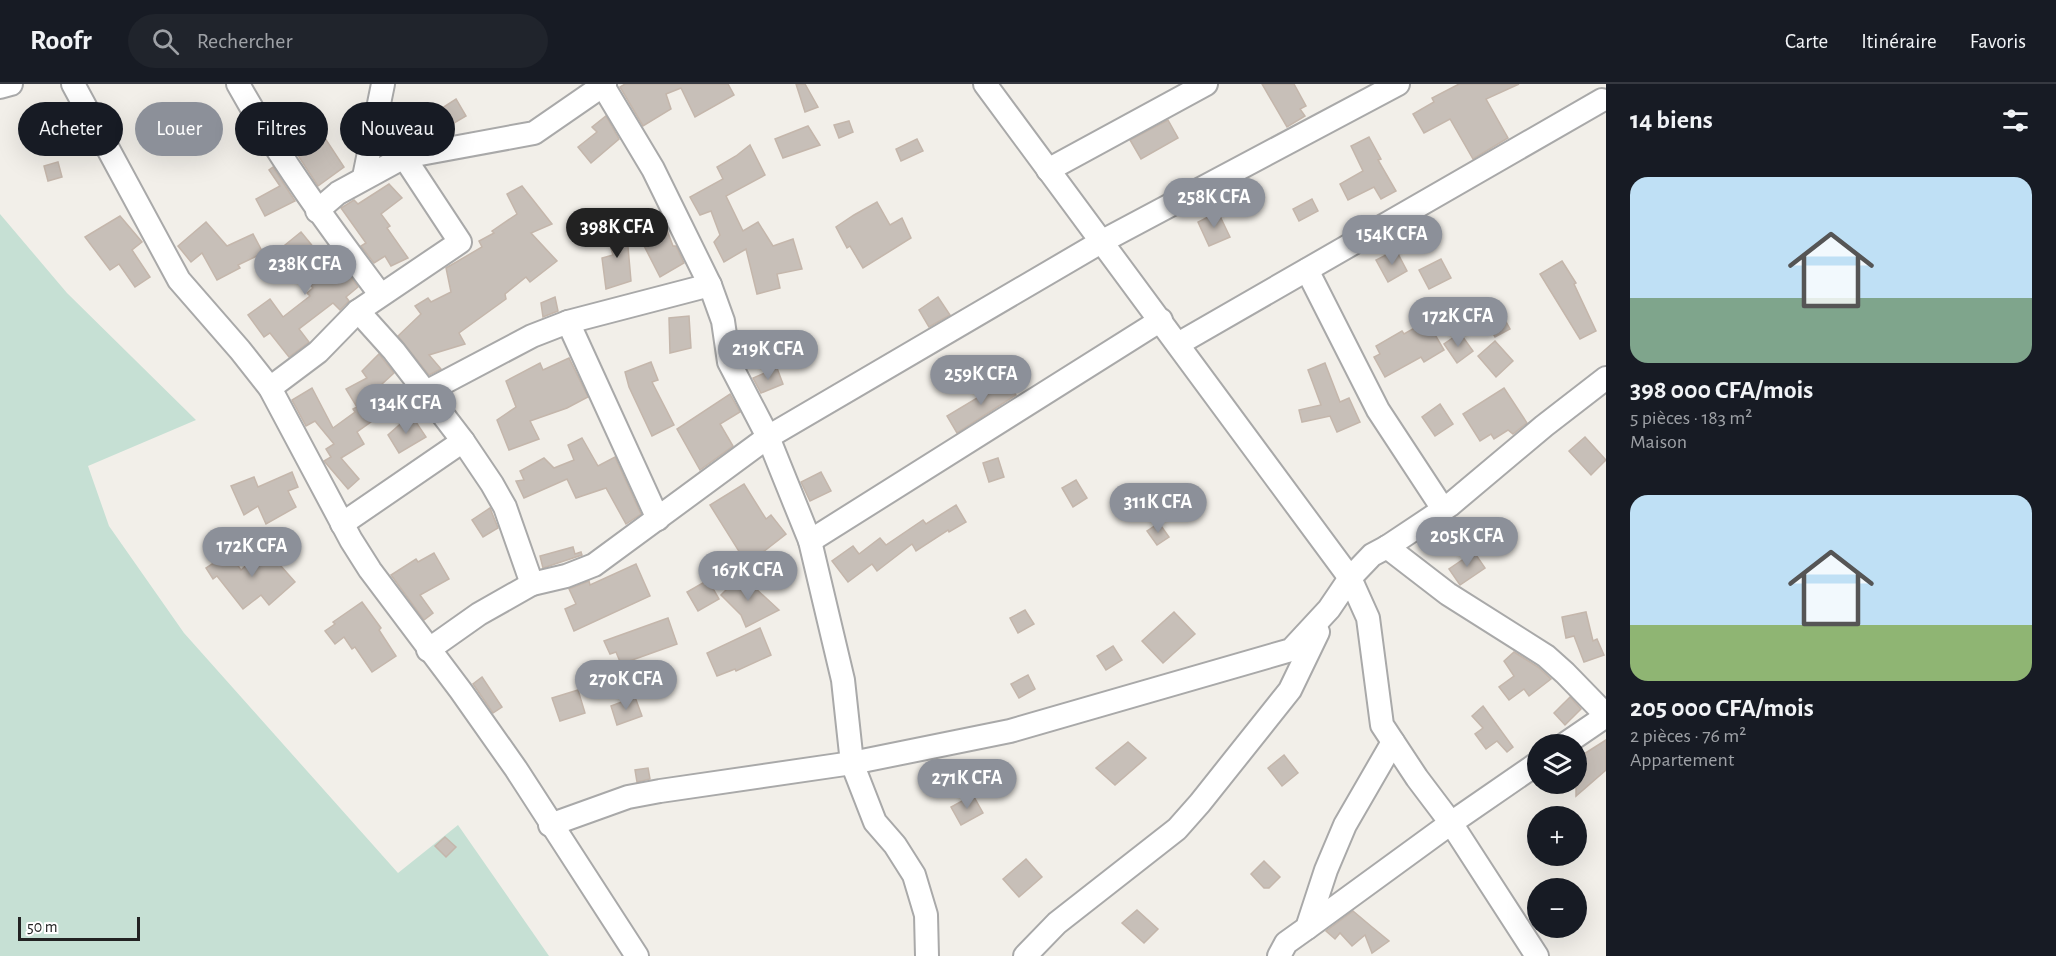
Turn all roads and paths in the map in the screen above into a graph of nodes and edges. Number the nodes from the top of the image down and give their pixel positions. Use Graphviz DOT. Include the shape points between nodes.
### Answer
graph roads {
  1 [pos="11,84"];
  2 [pos="73,84"];
  3 [pos="238,84"];
  4 [pos="383,84"];
  5 [pos="985,84"];
  6 [pos="1206,84"];
  7 [pos="1398,84"];
  8 [pos="603,85"];
  9 [pos="0,87"];
  10 [pos="1601,98"];
  11 [pos="404,157"];
  12 [pos="1048,170"];
  13 [pos="364,177"];
  14 [pos="317,211"];
  15 [pos="1101,242"];
  16 [pos="1307,270"];
  17 [pos="710,285"];
  18 [pos="380,294"];
  19 [pos="358,311"];
  20 [pos="1161,320"];
  21 [pos="568,322"];
  22 [pos="1178,344"];
  23 [pos="1606,378"];
  24 [pos="270,388"];
  25 [pos="426,392"];
  26 [pos="768,437"];
  27 [pos="463,441"];
  28 [pos="1443,509"];
  29 [pos="658,519"];
  30 [pos="342,524"];
  31 [pos="810,541"];
  32 [pos="1387,547"];
  33 [pos="1350,578"];
  34 [pos="532,584"];
  35 [pos="1329,609"];
  36 [pos="428,650"];
  37 [pos="1606,716"];
  38 [pos="1580,734"];
  39 [pos="1393,742"];
  40 [pos="852,763"];
  41 [pos="1527,771"];
  42 [pos="1451,823"];
  43 [pos="550,825"];
  44 [pos="1307,928"];
  45 [pos="637,956"];
  46 [pos="927,956"];
  47 [pos="1025,956"];
  48 [pos="1279,956"];
  49 [pos="1537,956"];
  1 -- 9 [label="street"];
  2 -- 24 [label="street" via="178,280"];
  3 -- 14 [label="street"];
  4 -- 13 [label="street"];
  5 -- 12 [label="street"];
  6 -- 12 [label="street"];
  7 -- 15 [label="street"];
  8 -- 11 [label="street" via="534,133"];
  8 -- 17 [label="street" via="652,169"];
  10 -- 16 [label="street"];
  11 -- 13 [label="street"];
  11 -- 18 [label="street" via="460,242"];
  12 -- 15 [label="street"];
  13 -- 14 [label="street"];
  14 -- 18 [label="street"];
  15 -- 20 [label="street"];
  15 -- 26 [label="street"];
  16 -- 22 [label="street"];
  16 -- 28 [label="street" via="1378,410"];
  17 -- 21 [label="street"];
  17 -- 26 [label="street" via="723,321 729,362"];
  18 -- 19 [label="street"];
  19 -- 24 [label="street" via="318,352"];
  19 -- 25 [label="street"];
  20 -- 22 [label="street"];
  20 -- 31 [label="street"];
  21 -- 25 [label="street" via="532,336"];
  21 -- 29 [label="street"];
  22 -- 33 [label="street"];
  23 -- 28 [label="street"];
  24 -- 30 [label="street"];
  25 -- 27 [label="street"];
  26 -- 29 [label="street"];
  26 -- 31 [label="street"];
  27 -- 30 [label="street"];
  27 -- 34 [label="street" via="499,496"];
  28 -- 32 [label="street"];
  29 -- 34 [label="street" via="584,570"];
  30 -- 36 [label="street"];
  31 -- 40 [label="street" via="843,680"];
  32 -- 33 [label="street" via="1372,555"];
  32 -- 37 [label="street" via="1448,594 1546,656"];
  33 -- 35 [label="street"];
  33 -- 39 [label="street" via="1368,618 1382,725"];
  34 -- 36 [label="street" via="479,614"];
  35 -- 40 [label="street" via="1292,650 1010,731"];
  35 -- 47 [label="street" via="1290,690 1200,803 1177,829 1057,923"];
  36 -- 43 [label="street" via="516,769"];
  37 -- 38 [label="street"];
  39 -- 42 [label="street"];
  39 -- 44 [label="street" via="1345,825"];
  40 -- 43 [label="street" via="628,797"];
  40 -- 46 [label="street" via="875,822 907,862 919,887 926,915"];
  41 -- 42 [label="street"];
  42 -- 44 [label="street"];
  42 -- 49 [label="street"];
  43 -- 45 [label="street"];
  44 -- 48 [label="street" via="1286,943"];
}
